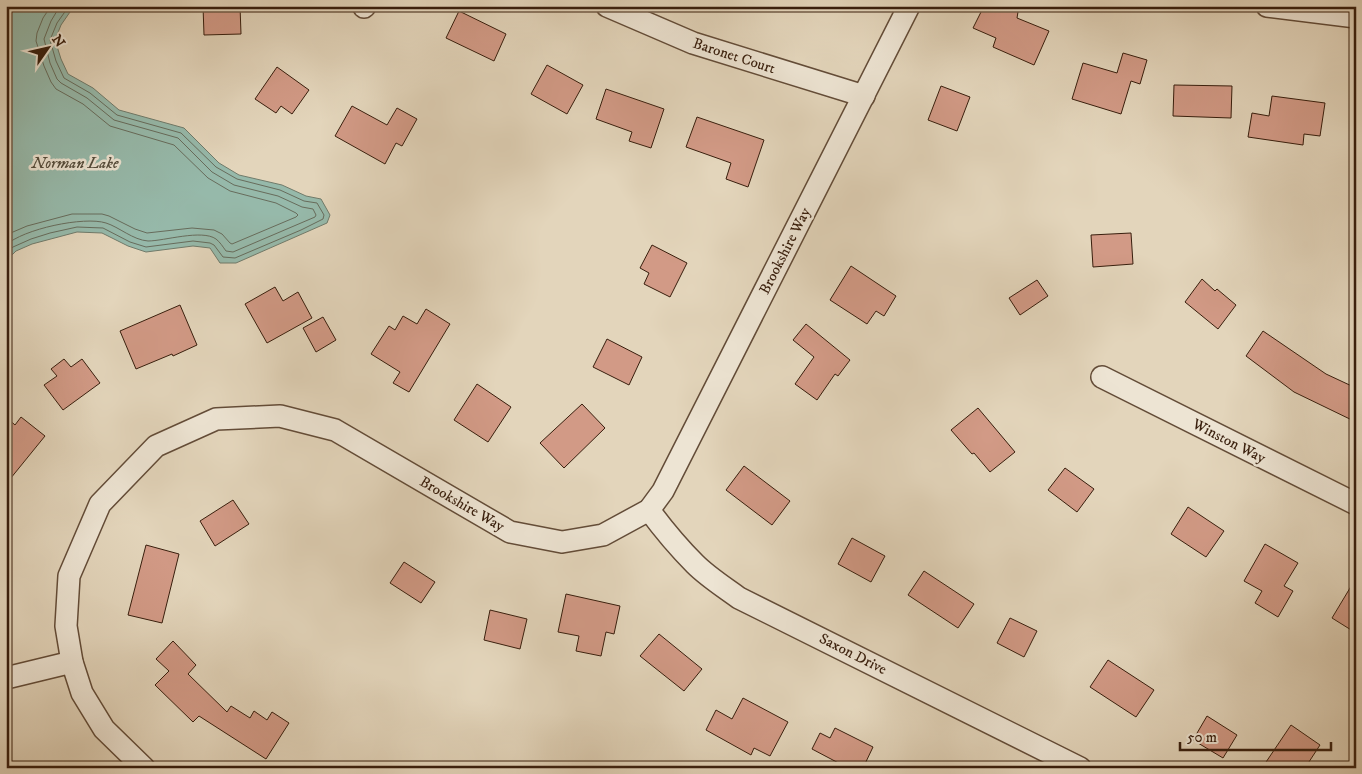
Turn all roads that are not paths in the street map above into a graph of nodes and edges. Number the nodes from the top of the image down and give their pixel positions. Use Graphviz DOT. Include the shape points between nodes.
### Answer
graph roads {
  1 [pos="607,6"];
  2 [pos="909,6"];
  3 [pos="1267,6"];
  4 [pos="1356,17"];
  5 [pos="864,96"];
  6 [pos="1102,377"];
  7 [pos="1356,504"];
  8 [pos="649,510"];
  9 [pos="72,662"];
  10 [pos="6,678"];
  11 [pos="144,768"];
  12 [pos="1080,768"];
  1 -- 5 [label="street, Baronet Court" via="693,43"];
  2 -- 5 [label="street, Brookshire Way"];
  3 -- 4 [label="street"];
  5 -- 8 [label="street, Brookshire Way" via="663,491"];
  6 -- 7 [label="street, Winston Way"];
  8 -- 9 [label="street, Brookshire Way" via="603,535 562,542 510,532 335,430 280,416 216,419 156,446 100,504 70,576 66,626"];
  8 -- 12 [label="street, Saxon Drive" via="695,564 739,598"];
  9 -- 10 [label="street"];
  9 -- 11 [label="street, Brookshire Way" via="82,693 104,729"];
}
